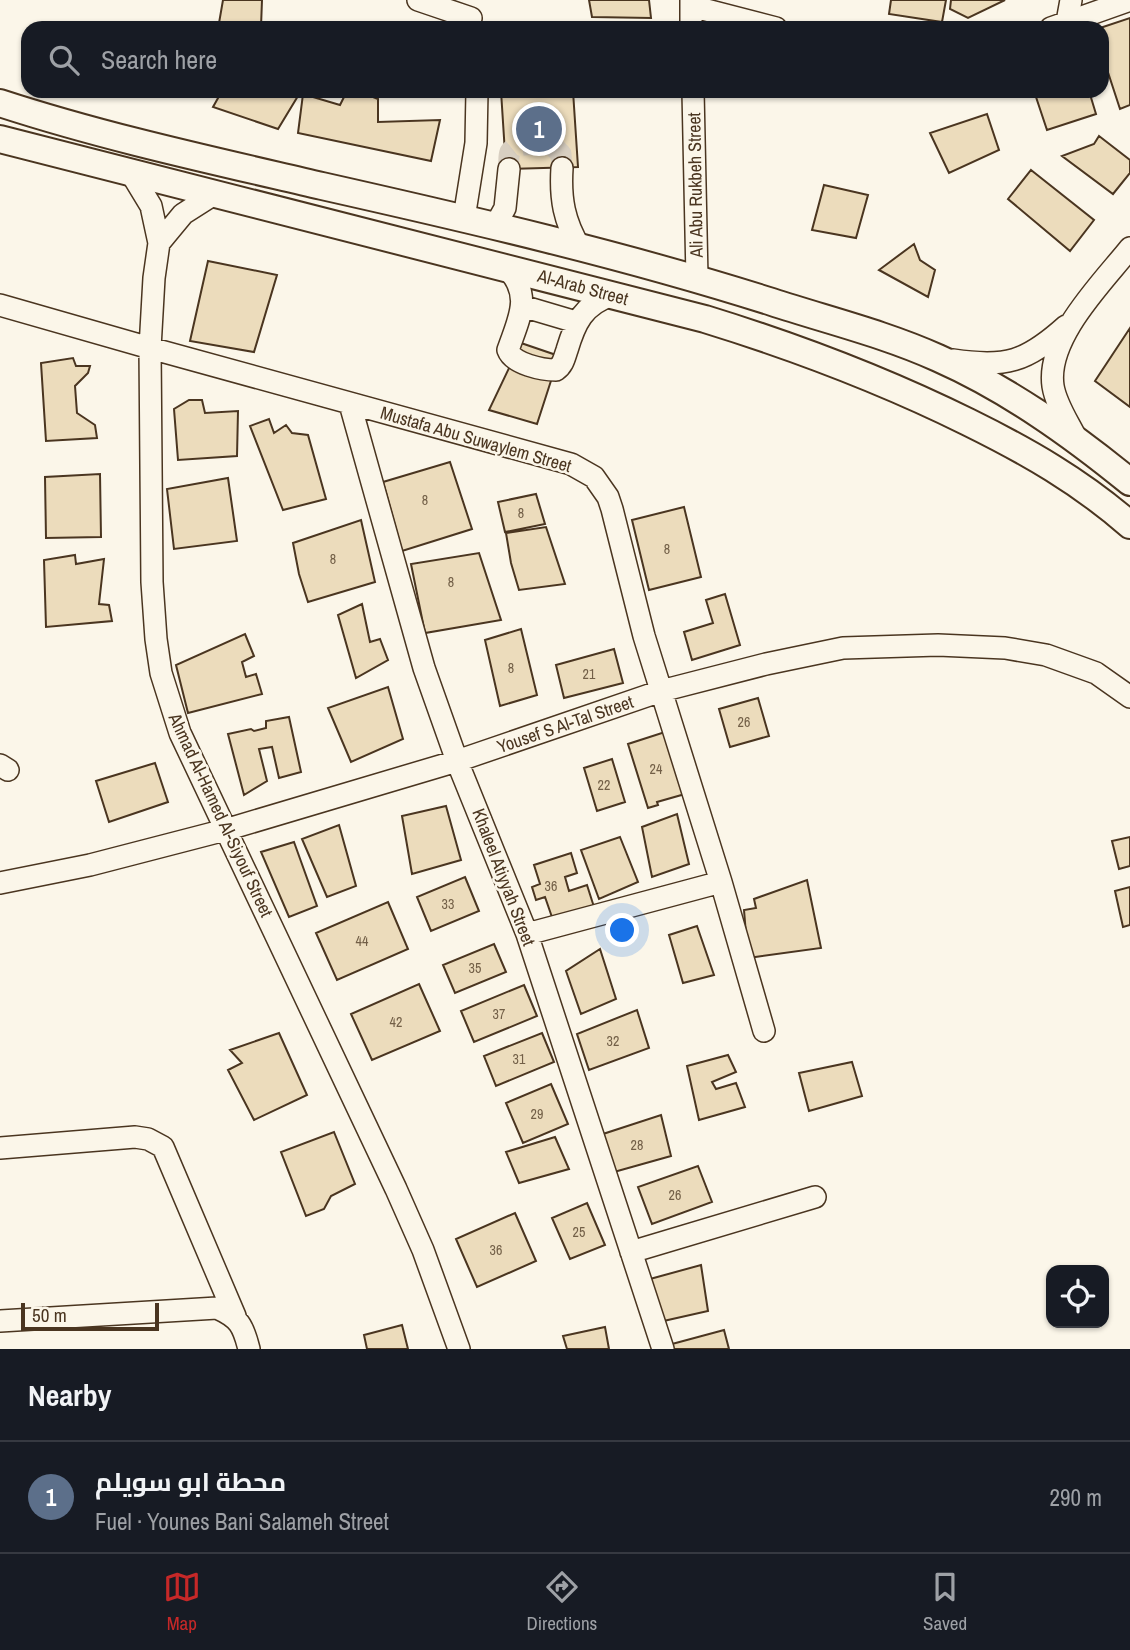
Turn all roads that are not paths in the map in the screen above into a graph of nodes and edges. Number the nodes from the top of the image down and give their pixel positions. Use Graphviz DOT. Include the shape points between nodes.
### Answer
graph roads {
  1 [pos="418,0"];
  2 [pos="1071,0"];
  3 [pos="1130,0"];
  4 [pos="691,3"];
  5 [pos="471,15"];
  6 [pos="691,21"];
  7 [pos="752,21"];
  8 [pos="1061,21"];
  9 [pos="1070,21"];
  10 [pos="477,98"];
  11 [pos="693,98"];
  12 [pos="0,103"];
  13 [pos="0,139"];
  14 [pos="562,168"];
  15 [pos="509,169"];
  16 [pos="131,173"];
  17 [pos="216,193"];
  18 [pos="464,218"];
  19 [pos="495,226"];
  20 [pos="159,243"];
  21 [pos="580,248"];
  22 [pos="1130,248"];
  23 [pos="506,267"];
  24 [pos="696,278"];
  25 [pos="612,295"];
  26 [pos="0,304"];
  27 [pos="522,306"];
  28 [pos="1075,317"];
  29 [pos="576,322"];
  30 [pos="889,339"];
  31 [pos="150,348"];
  32 [pos="938,358"];
  33 [pos="874,378"];
  34 [pos="350,404"];
  35 [pos="1077,440"];
  36 [pos="1130,482"];
  37 [pos="1130,525"];
  38 [pos="661,691"];
  39 [pos="1130,697"];
  40 [pos="457,761"];
  41 [pos="225,830"];
  42 [pos="721,882"];
  43 [pos="0,883"];
  44 [pos="527,934"];
  45 [pos="764,1031"];
  46 [pos="0,1148"];
  47 [pos="816,1197"];
  48 [pos="631,1252"];
  49 [pos="235,1316"];
  50 [pos="0,1321"];
  51 [pos="249,1349"];
  52 [pos="459,1349"];
  53 [pos="663,1349"];
  1 -- 5 [label="street"];
  2 -- 8 [label="street"];
  3 -- 9 [label="street"];
  4 -- 6 [label="street"];
  4 -- 7 [label="street"];
  10 -- 18 [label="street" via="476,143"];
  11 -- 24 [label="street, Ali Abu Rukbeh Street"];
  12 -- 18 [label="main road, Al-Arab Street" via="192,156"];
  13 -- 16 [label="main road, Al-Arab Street"];
  14 -- 21 [label="street" via="562,207"];
  15 -- 19 [label="street" via="505,208"];
  16 -- 17 [label="main road, Al-Arab Street"];
  16 -- 20 [label="street, Ahmad Al-Hamed Al-Siyouf Street" via="151,206"];
  17 -- 20 [label="street" via="183,214"];
  17 -- 23 [label="main road, Al-Arab Street"];
  18 -- 19 [label="main road, Al-Arab Street"];
  19 -- 21 [label="main road, Al-Arab Street"];
  20 -- 31 [label="street, Ahmad Al-Hamed Al-Siyouf Street"];
  21 -- 24 [label="main road, Al-Arab Street"];
  22 -- 28 [label="street"];
  23 -- 25 [label="main road, Al-Arab Street"];
  23 -- 27 [label="street" via="519,285"];
  24 -- 30 [label="main road, Al-Arab Street"];
  25 -- 29 [label="street" via="591,305"];
  25 -- 33 [label="main road, Al-Arab Street" via="778,342"];
  26 -- 31 [label="street, Mustafa Abu Suwaylem Street"];
  27 -- 29 [label="street"];
  27 -- 29 [label="street" via="508,350 515,360 560,368"];
  28 -- 32 [label="street" via="1034,353 1018,359 986,365"];
  28 -- 35 [label="street" via="1052,374 1056,397"];
  30 -- 32 [label="main road, Al-Arab Street"];
  30 -- 33 [label="main road"];
  31 -- 34 [label="street, Mustafa Abu Suwaylem Street"];
  31 -- 41 [label="street, Ahmad Al-Hamed Al-Siyouf Street" via="152,582 161,673 180,733"];
  32 -- 35 [label="main road, Al-Arab Street"];
  33 -- 37 [label="main road, Al-Arab Street" via="1047,463"];
  34 -- 38 [label="street, Mustafa Abu Suwaylem Street" via="519,448 571,464 594,477 612,509"];
  34 -- 40 [label="street, Khaleel Atiyyah Street" via="424,668"];
  35 -- 36 [label="main road, Al-Arab Street"];
  38 -- 39 [label="street, Yousef S Al-Tal Street" via="843,648 938,645 1046,655 1096,674"];
  38 -- 40 [label="street, Yousef S Al-Tal Street"];
  38 -- 42 [label="street, Mustafa Abu Suwaylem Street"];
  40 -- 41 [label="street, Yousef S Al-Tal Street"];
  40 -- 44 [label="street, Khaleel Atiyyah Street"];
  41 -- 43 [label="street, Yousef S Al-Tal Street"];
  41 -- 52 [label="street, Ahmad Al-Hamed Al-Siyouf Street" via="396,1189 428,1260"];
  42 -- 44 [label="street"];
  42 -- 45 [label="street, Mustafa Abu Suwaylem Street"];
  44 -- 48 [label="street, Khaleel Atiyyah Street"];
  46 -- 49 [label="street" via="135,1137 163,1147"];
  47 -- 48 [label="street"];
  48 -- 53 [label="street, Khaleel Atiyyah Street"];
  49 -- 50 [label="street" via="217,1308"];
  49 -- 51 [label="street"];
}
